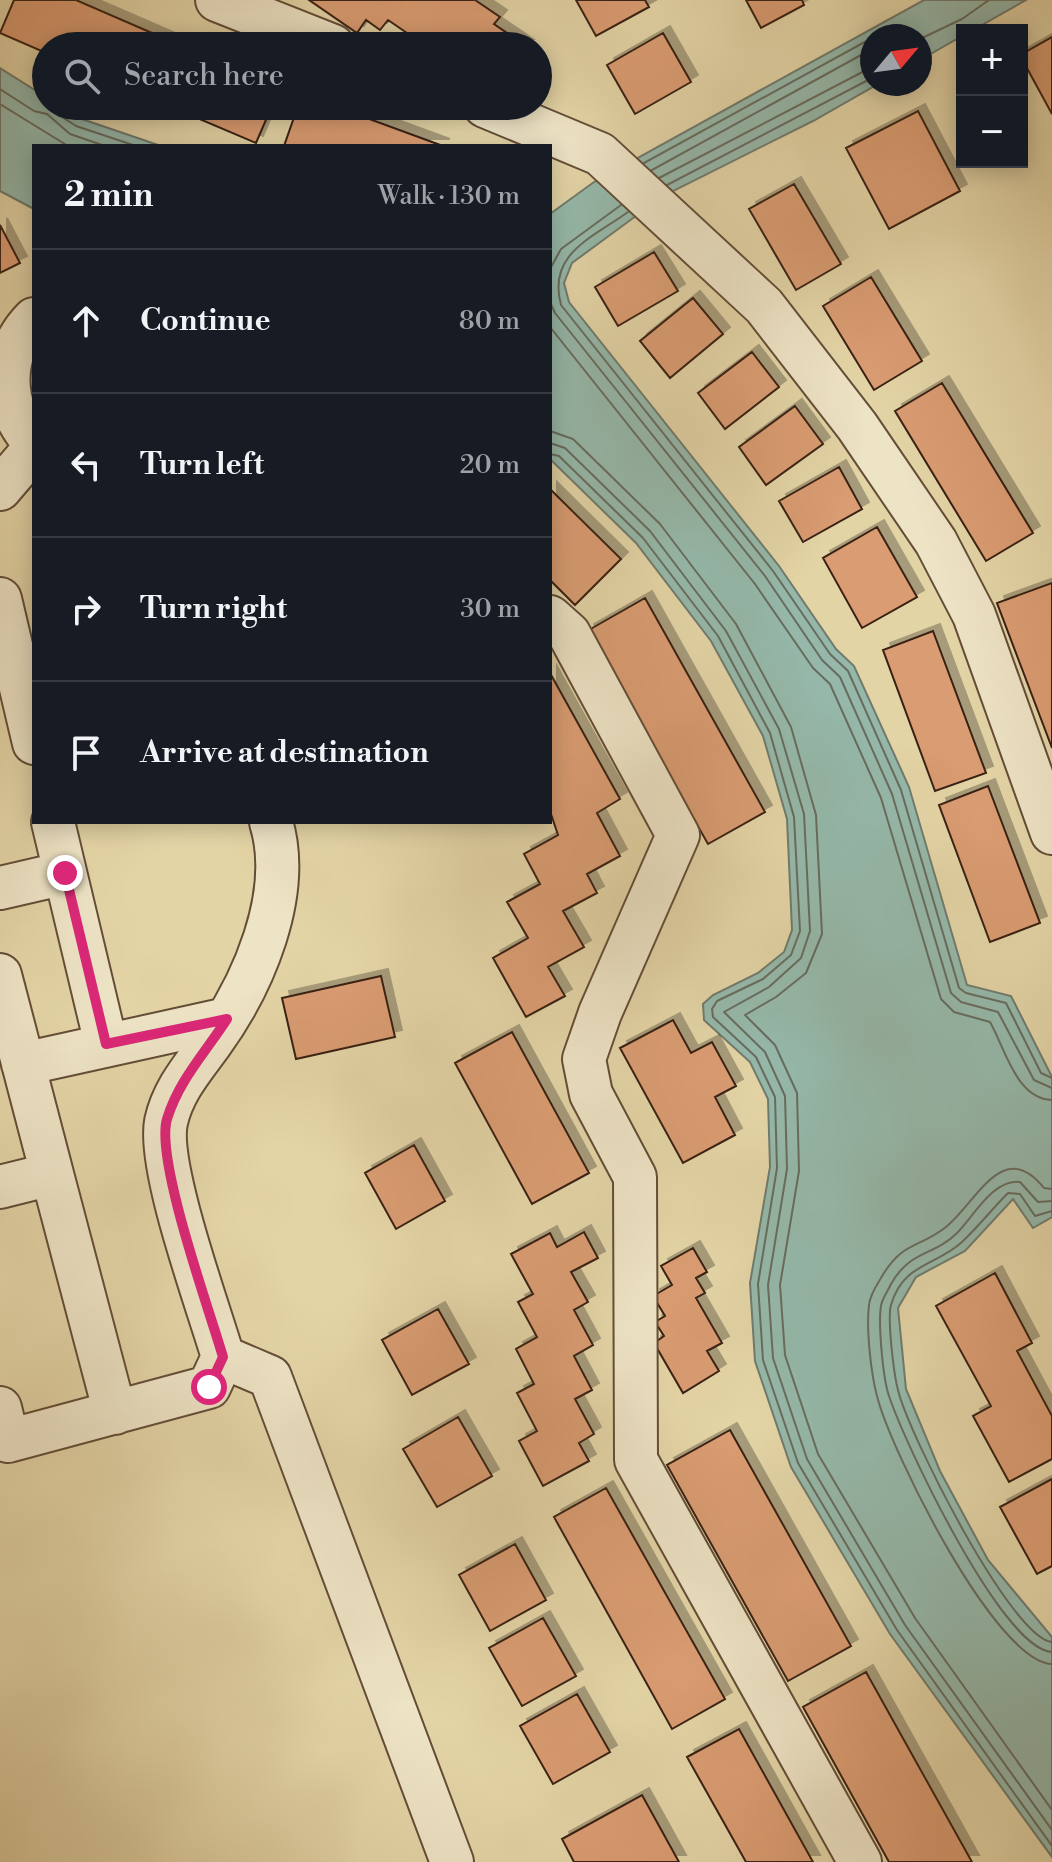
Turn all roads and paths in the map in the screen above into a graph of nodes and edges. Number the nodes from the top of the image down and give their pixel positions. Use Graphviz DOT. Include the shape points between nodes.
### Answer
graph roads {
  1 [pos="217,0"];
  2 [pos="298,32"];
  3 [pos="519,120"];
  4 [pos="32,321"];
  5 [pos="3,350"];
  6 [pos="32,440"];
  7 [pos="32,451"];
  8 [pos="0,489"];
  9 [pos="0,599"];
  10 [pos="552,619"];
  11 [pos="32,735"];
  12 [pos="53,824"];
  13 [pos="272,824"];
  14 [pos="1052,833"];
  15 [pos="65,873"];
  16 [pos="0,888"];
  17 [pos="0,975"];
  18 [pos="227,1019"];
  19 [pos="106,1044"];
  20 [pos="23,1064"];
  21 [pos="52,1174"];
  22 [pos="0,1187"];
  23 [pos="223,1357"];
  24 [pos="0,1408"];
  25 [pos="115,1413"];
  26 [pos="452,1862"];
  27 [pos="860,1862"];
  1 -- 2 [label="street"];
  3 -- 14 [label="street" via="600,154 764,306 857,426 936,542 974,615"];
  4 -- 5 [label="street"];
  5 -- 6 [label="street" via="6,404"];
  7 -- 8 [label="street"];
  9 -- 11 [label="street"];
  10 -- 27 [label="street" via="569,634 678,835 584,1059 591,1094 635,1177 636,1460"];
  12 -- 15 [label="street"];
  13 -- 18 [label="street" via="279,847 275,893 260,950"];
  15 -- 16 [label="street"];
  15 -- 19 [label="street"];
  17 -- 20 [label="street"];
  18 -- 19 [label="street"];
  18 -- 23 [label="street" via="184,1078 166,1122 165,1157"];
  19 -- 20 [label="street"];
  20 -- 21 [label="street"];
  21 -- 22 [label="street"];
  21 -- 25 [label="street"];
  23 -- 25 [label="street" via="209,1387"];
  23 -- 26 [label="street" via="270,1377"];
  24 -- 25 [label="street" via="8,1441"];
}
